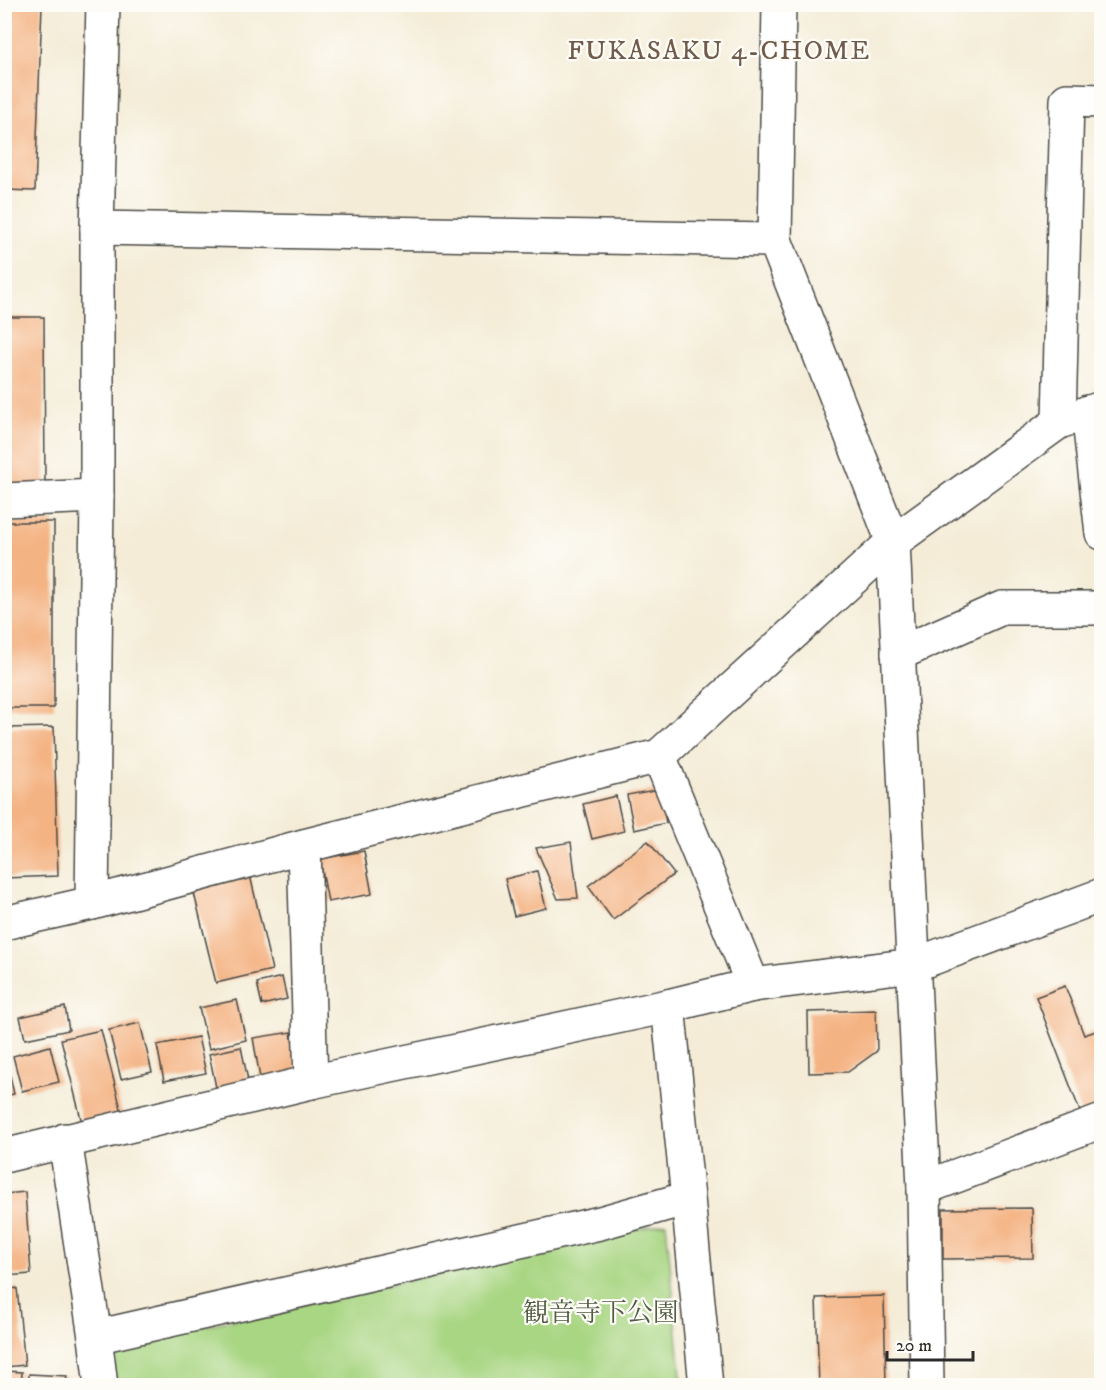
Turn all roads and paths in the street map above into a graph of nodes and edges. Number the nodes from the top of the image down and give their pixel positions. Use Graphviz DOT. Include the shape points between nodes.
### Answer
graph roads {
  1 [pos="103,4"];
  2 [pos="779,4"];
  3 [pos="1101,101"];
  4 [pos="97,228"];
  5 [pos="775,240"];
  6 [pos="1083,414"];
  7 [pos="97,496"];
  8 [pos="4,500"];
  9 [pos="1101,533"];
  10 [pos="894,542"];
  11 [pos="1101,608"];
  12 [pos="898,654"];
  13 [pos="659,756"];
  14 [pos="304,846"];
  15 [pos="1101,895"];
  16 [pos="92,903"];
  17 [pos="4,923"];
  18 [pos="914,965"];
  19 [pos="753,986"];
  20 [pos="668,1006"];
  21 [pos="311,1082"];
  22 [pos="1101,1121"];
  23 [pos="66,1140"];
  24 [pos="4,1155"];
  25 [pos="924,1188"];
  26 [pos="688,1198"];
  27 [pos="95,1337"];
  28 [pos="101,1386"];
  29 [pos="706,1386"];
  30 [pos="927,1386"];
  1 -- 4 [label="street"];
  2 -- 5 [label="street"];
  3 -- 6 [label="street" via="1067,100"];
  4 -- 5 [label="street"];
  4 -- 7 [label="street"];
  5 -- 10 [label="street"];
  6 -- 9 [label="street"];
  6 -- 10 [label="street"];
  7 -- 8 [label="street"];
  7 -- 16 [label="street"];
  10 -- 12 [label="street"];
  10 -- 13 [label="street"];
  11 -- 12 [label="street" via="1002,608"];
  12 -- 18 [label="street"];
  13 -- 14 [label="street"];
  13 -- 19 [label="street"];
  14 -- 16 [label="street"];
  14 -- 21 [label="street"];
  15 -- 18 [label="street"];
  16 -- 17 [label="street"];
  18 -- 19 [label="street"];
  18 -- 25 [label="street"];
  19 -- 20 [label="street"];
  20 -- 21 [label="street"];
  20 -- 26 [label="street"];
  21 -- 23 [label="street"];
  22 -- 25 [label="street"];
  23 -- 24 [label="street"];
  23 -- 27 [label="street"];
  25 -- 30 [label="street"];
  26 -- 27 [label="street" via="600,1223"];
  26 -- 29 [label="street"];
  27 -- 28 [label="street"];
}
